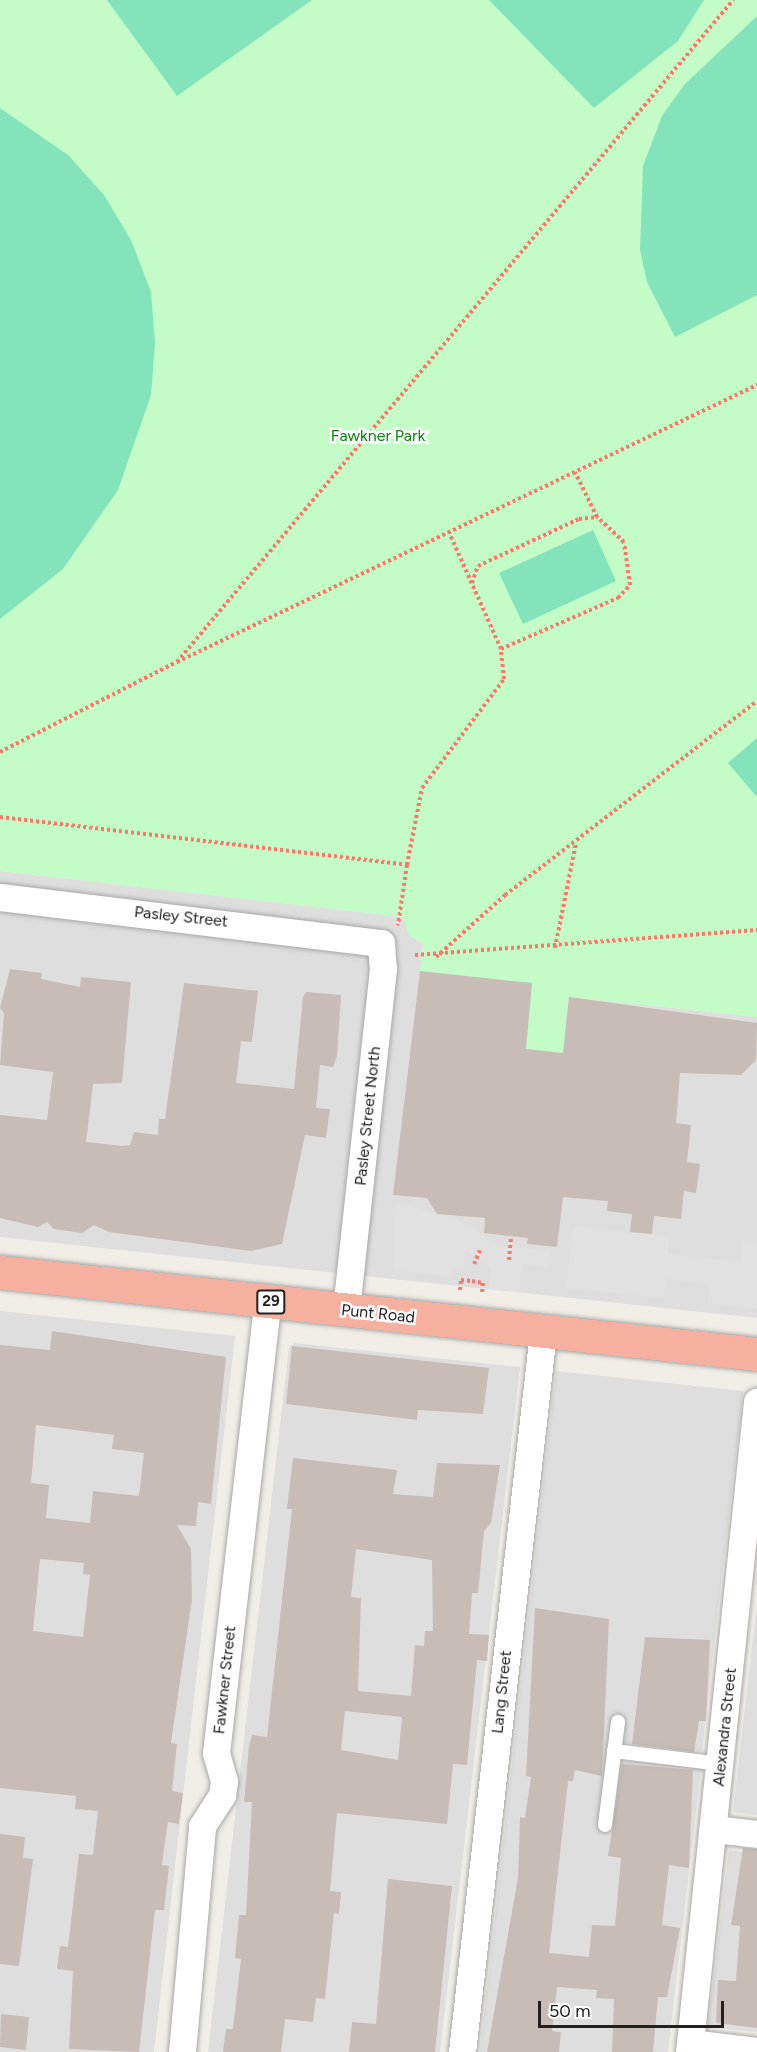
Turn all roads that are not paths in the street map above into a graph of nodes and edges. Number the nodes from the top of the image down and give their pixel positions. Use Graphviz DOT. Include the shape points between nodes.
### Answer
graph roads {
  1 [pos="0,897"];
  2 [pos="362,937"];
  3 [pos="0,1272"];
  4 [pos="267,1302"];
  5 [pos="346,1311"];
  6 [pos="543,1332"];
  7 [pos="757,1354"];
  8 [pos="757,1402"];
  9 [pos="618,1722"];
  10 [pos="614,1751"];
  11 [pos="721,1764"];
  12 [pos="604,1825"];
  13 [pos="714,1829"];
  14 [pos="757,1834"];
  15 [pos="689,2048"];
  16 [pos="757,2051"];
  17 [pos="182,2052"];
  18 [pos="462,2052"];
  1 -- 2 [label="street, Pasley Street"];
  2 -- 5 [label="street, Pasley Street North" via="381,943 384,956"];
  3 -- 4 [label="highway, Punt Road / 29"];
  4 -- 5 [label="highway, Punt Road / 29"];
  4 -- 17 [label="street, Fawkner Street" via="216,1753 224,1781 222,1795 202,1826"];
  5 -- 6 [label="highway, Punt Road / 29"];
  6 -- 7 [label="highway, Punt Road / 29"];
  6 -- 18 [label="street, Lang Street"];
  8 -- 11 [label="street, Alexandra Street"];
  9 -- 10 [label="lane"];
  10 -- 11 [label="lane"];
  10 -- 12 [label="lane"];
  11 -- 13 [label="street, Alexandra Street"];
  13 -- 14 [label="street"];
  13 -- 15 [label="street, Alexandra Street"];
  15 -- 16 [label="street"];
}
